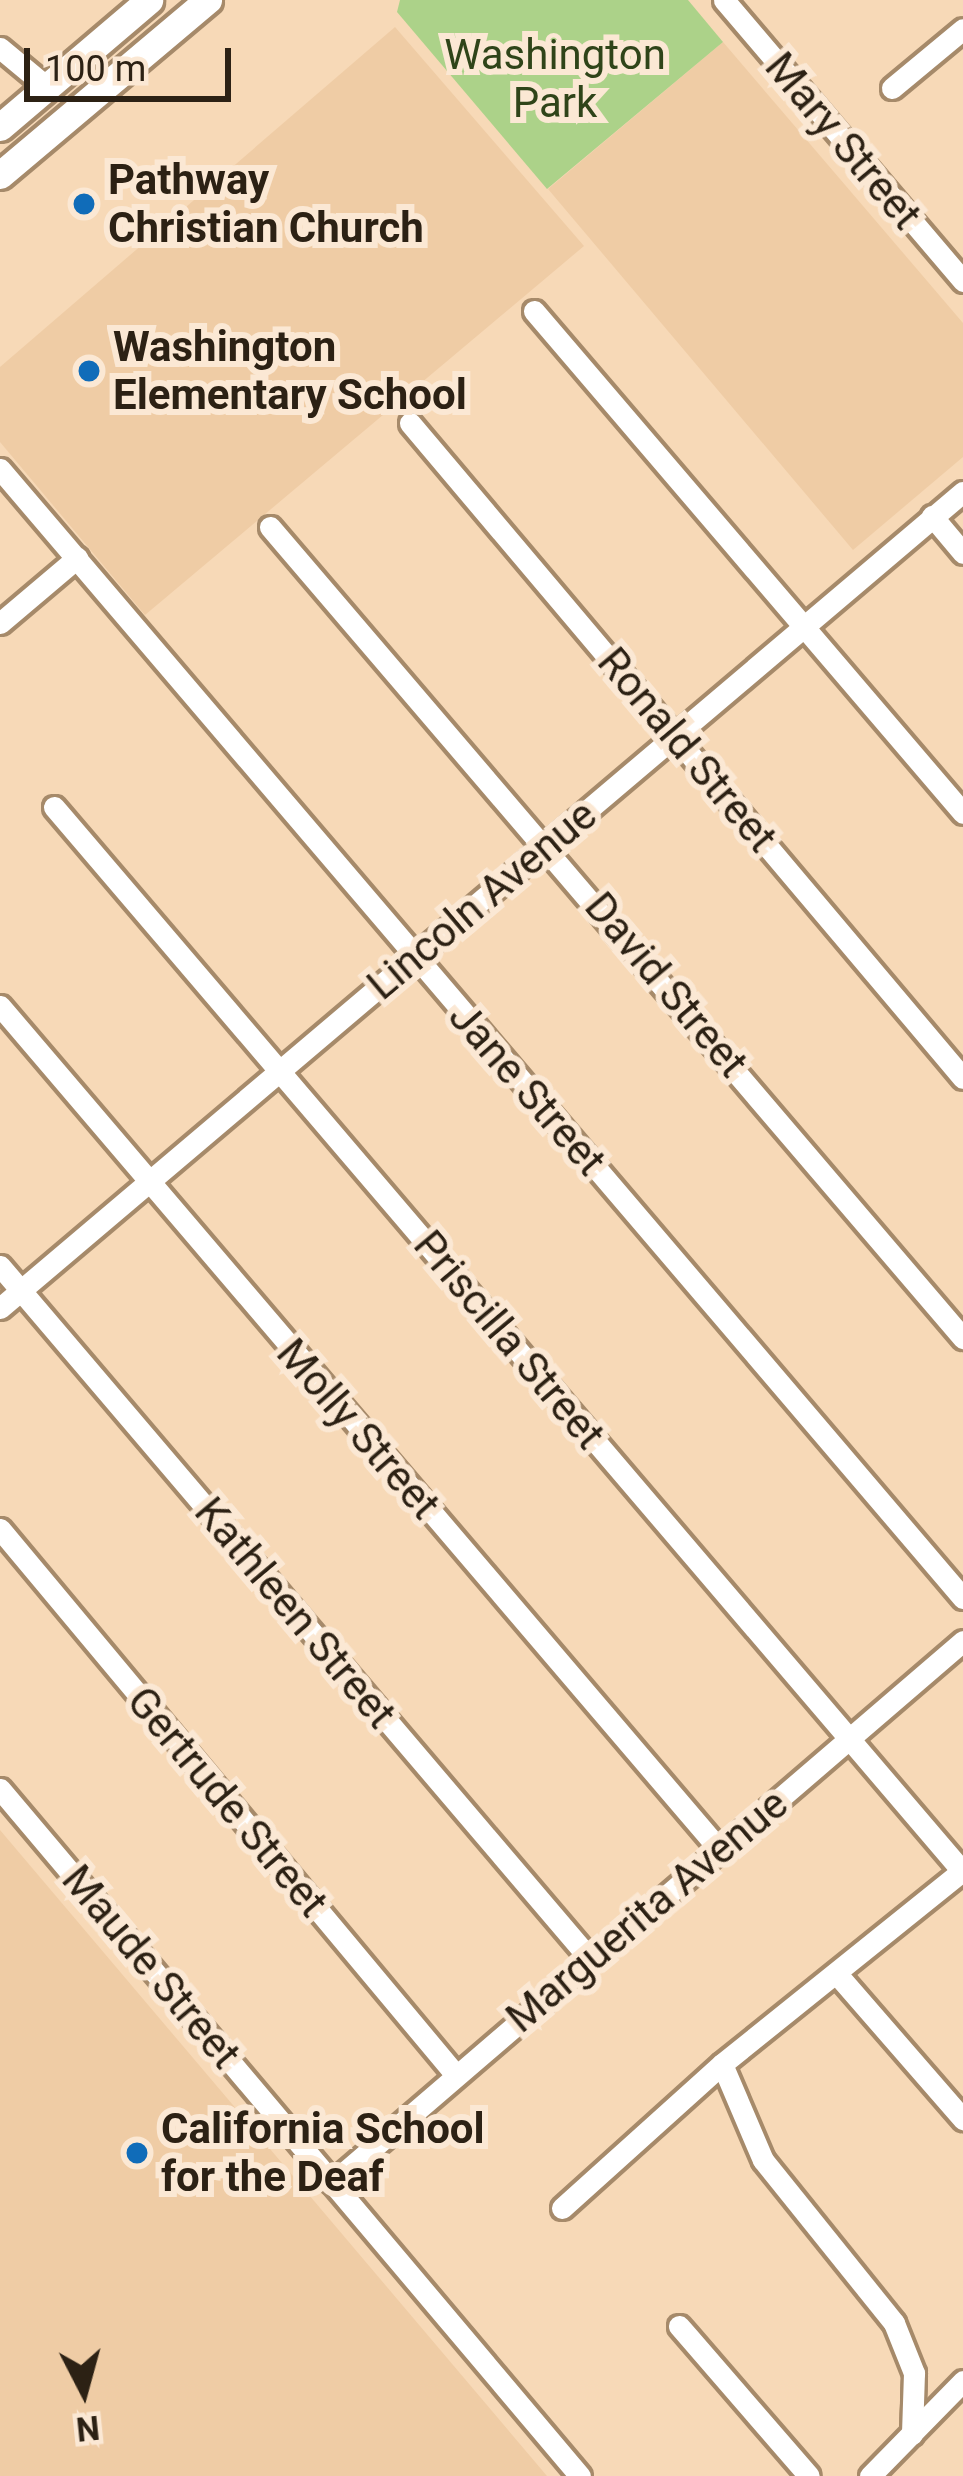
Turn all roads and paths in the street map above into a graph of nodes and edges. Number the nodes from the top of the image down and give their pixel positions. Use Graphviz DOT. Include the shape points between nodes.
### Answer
graph roads {
  1 [pos="149,0"];
  2 [pos="208,0"];
  3 [pos="728,1"];
  4 [pos="963,29"];
  5 [pos="0,48"];
  6 [pos="47,87"];
  7 [pos="892,88"];
  8 [pos="0,127"];
  9 [pos="0,175"];
  10 [pos="963,281"];
  11 [pos="534,311"];
  12 [pos="410,423"];
  13 [pos="0,469"];
  14 [pos="963,492"];
  15 [pos="932,516"];
  16 [pos="270,527"];
  17 [pos="963,553"];
  18 [pos="77,559"];
  19 [pos="0,623"];
  20 [pos="805,626"];
  21 [pos="675,736"];
  22 [pos="54,807"];
  23 [pos="963,813"];
  24 [pos="548,844"];
  25 [pos="414,957"];
  26 [pos="0,1006"];
  27 [pos="279,1070"];
  28 [pos="963,1078"];
  29 [pos="147,1183"];
  30 [pos="0,1266"];
  31 [pos="21,1291"];
  32 [pos="0,1308"];
  33 [pos="963,1338"];
  34 [pos="0,1528"];
  35 [pos="963,1598"];
  36 [pos="963,1641"];
  37 [pos="849,1738"];
  38 [pos="0,1789"];
  39 [pos="719,1849"];
  40 [pos="962,1872"];
  41 [pos="590,1959"];
  42 [pos="836,1973"];
  43 [pos="722,2064"];
  44 [pos="455,2074"];
  45 [pos="963,2119"];
  46 [pos="332,2183"];
  47 [pos="562,2208"];
  48 [pos="680,2326"];
  49 [pos="963,2381"];
  50 [pos="912,2434"];
  51 [pos="580,2476"];
  52 [pos="808,2476"];
  53 [pos="871,2476"];
  1 -- 6 [label="main road"];
  2 -- 9 [label="main road"];
  3 -- 10 [label="street, Mary Street"];
  4 -- 7 [label="street"];
  5 -- 6 [label="street"];
  6 -- 8 [label="main road"];
  11 -- 20 [label="street"];
  12 -- 21 [label="street, Ronald Street"];
  13 -- 18 [label="street, Jane Street"];
  14 -- 15 [label="street, Lincoln Avenue"];
  15 -- 17 [label="street"];
  15 -- 20 [label="street, Lincoln Avenue"];
  16 -- 24 [label="street, David Street"];
  18 -- 19 [label="street"];
  18 -- 25 [label="street, Jane Street"];
  20 -- 21 [label="street, Lincoln Avenue"];
  20 -- 23 [label="street"];
  21 -- 24 [label="street, Lincoln Avenue"];
  21 -- 28 [label="street, Ronald Street"];
  22 -- 27 [label="street, Priscilla Street"];
  24 -- 25 [label="street, Lincoln Avenue"];
  24 -- 33 [label="street, David Street"];
  25 -- 27 [label="street, Lincoln Avenue"];
  25 -- 35 [label="street, Jane Street"];
  26 -- 29 [label="street, Molly Street"];
  27 -- 29 [label="street, Lincoln Avenue"];
  27 -- 37 [label="street, Priscilla Street"];
  29 -- 31 [label="street, Lincoln Avenue"];
  29 -- 39 [label="street, Molly Street"];
  30 -- 31 [label="street, Kathleen Street"];
  31 -- 32 [label="street, Lincoln Avenue"];
  31 -- 41 [label="street, Kathleen Street"];
  34 -- 44 [label="street, Gertrude Street"];
  36 -- 37 [label="street, Marguerita Avenue"];
  37 -- 39 [label="street, Marguerita Avenue"];
  37 -- 40 [label="street, Priscilla Street"];
  38 -- 46 [label="street, Maude Street"];
  39 -- 41 [label="street, Marguerita Avenue"];
  40 -- 42 [label="street"];
  41 -- 44 [label="street, Marguerita Avenue"];
  42 -- 43 [label="street"];
  42 -- 45 [label="street"];
  43 -- 47 [label="street"];
  43 -- 50 [label="street" via="763,2160 894,2323 914,2373"];
  44 -- 46 [label="street, Marguerita Avenue"];
  46 -- 51 [label="street, Maude Street"];
  48 -- 52 [label="street"];
  49 -- 50 [label="street"];
  50 -- 53 [label="street"];
}
